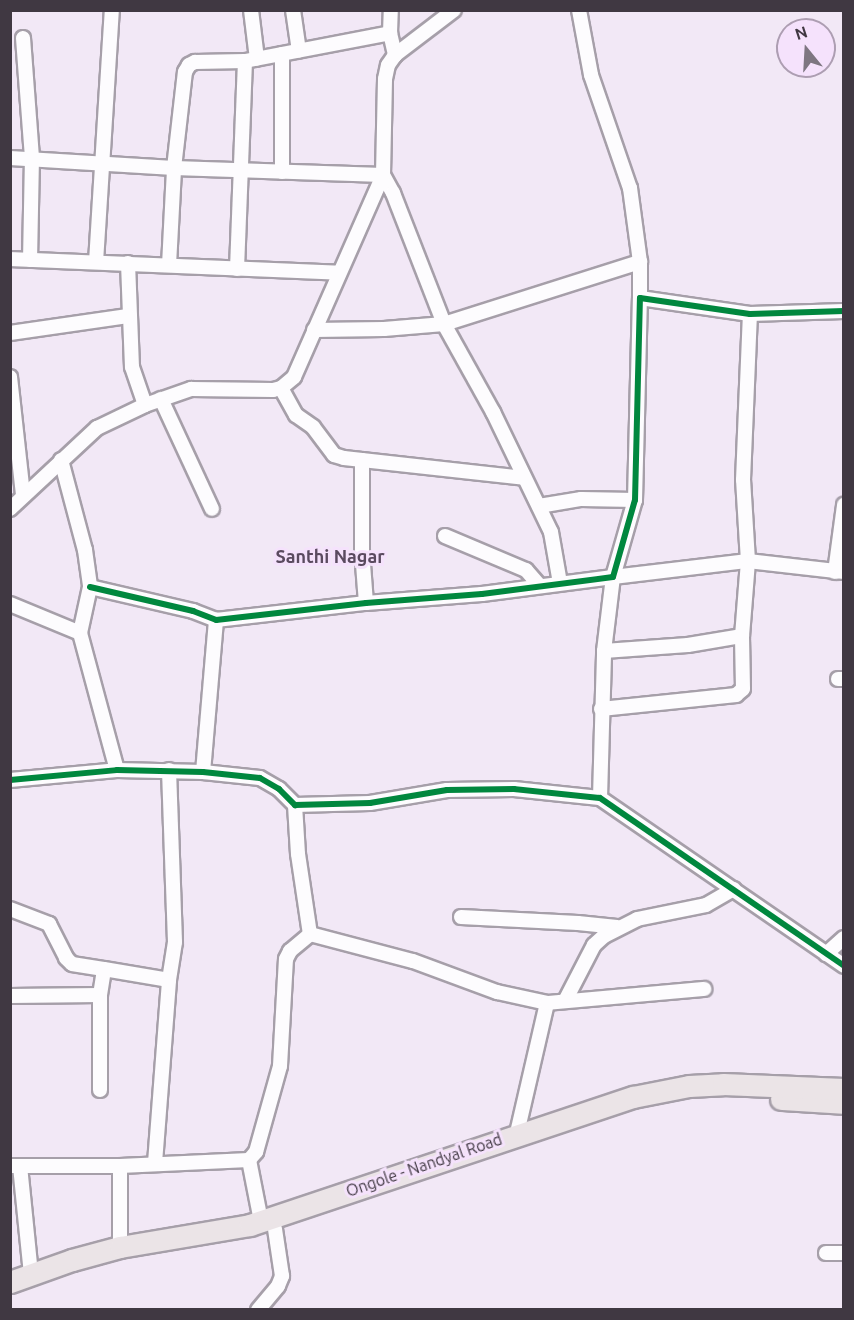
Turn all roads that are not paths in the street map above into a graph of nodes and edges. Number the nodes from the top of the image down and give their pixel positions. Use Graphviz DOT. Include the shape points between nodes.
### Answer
graph roads {
  1 [pos="112,10"];
  2 [pos="251,10"];
  3 [pos="292,10"];
  4 [pos="391,10"];
  5 [pos="454,10"];
  6 [pos="579,10"];
  7 [pos="390,33"];
  8 [pos="23,38"];
  9 [pos="299,51"];
  10 [pos="282,54"];
  11 [pos="395,55"];
  12 [pos="251,60"];
  13 [pos="33,157"];
  14 [pos="10,158"];
  15 [pos="103,164"];
  16 [pos="174,168"];
  17 [pos="240,171"];
  18 [pos="282,172"];
  19 [pos="383,175"];
  20 [pos="10,259"];
  21 [pos="30,260"];
  22 [pos="96,262"];
  23 [pos="640,262"];
  24 [pos="128,263"];
  25 [pos="169,265"];
  26 [pos="237,269"];
  27 [pos="339,273"];
  28 [pos="640,298"];
  29 [pos="843,311"];
  30 [pos="750,314"];
  31 [pos="128,316"];
  32 [pos="444,324"];
  33 [pos="314,330"];
  34 [pos="10,333"];
  35 [pos="10,377"];
  36 [pos="281,388"];
  37 [pos="161,399"];
  38 [pos="145,405"];
  39 [pos="61,460"];
  40 [pos="362,460"];
  41 [pos="524,478"];
  42 [pos="23,495"];
  43 [pos="635,500"];
  44 [pos="843,505"];
  45 [pos="539,506"];
  46 [pos="10,509"];
  47 [pos="212,509"];
  48 [pos="445,536"];
  49 [pos="748,561"];
  50 [pos="839,572"];
  51 [pos="613,577"];
  52 [pos="560,583"];
  53 [pos="540,586"];
  54 [pos="90,587"];
  55 [pos="366,603"];
  56 [pos="10,604"];
  57 [pos="216,620"];
  58 [pos="80,633"];
  59 [pos="742,636"];
  60 [pos="604,651"];
  61 [pos="601,709"];
  62 [pos="117,770"];
  63 [pos="169,770"];
  64 [pos="203,772"];
  65 [pos="10,780"];
  66 [pos="600,798"];
  67 [pos="295,805"];
  68 [pos="734,889"];
  69 [pos="10,909"];
  70 [pos="461,917"];
  71 [pos="617,927"];
  72 [pos="310,934"];
  73 [pos="843,938"];
  74 [pos="826,954"];
  75 [pos="843,966"];
  76 [pos="104,969"];
  77 [pos="169,980"];
  78 [pos="704,989"];
  79 [pos="100,995"];
  80 [pos="10,996"];
  81 [pos="565,1001"];
  82 [pos="547,1003"];
  83 [pos="843,1089"];
  84 [pos="100,1090"];
  85 [pos="843,1103"];
  86 [pos="518,1134"];
  87 [pos="249,1160"];
  88 [pos="155,1163"];
  89 [pos="15,1166"];
  90 [pos="120,1166"];
  91 [pos="268,1225"];
  92 [pos="120,1248"];
  93 [pos="826,1252"];
  94 [pos="843,1253"];
  95 [pos="31,1274"];
  96 [pos="10,1282"];
  97 [pos="10,1294"];
  98 [pos="258,1310"];
  1 -- 15 [label="street"];
  2 -- 12 [label="street"];
  3 -- 9 [label="street"];
  4 -- 7 [label="street"];
  5 -- 11 [label="street"];
  6 -- 23 [label="street" via="591,75 630,188"];
  7 -- 9 [label="street"];
  7 -- 11 [label="street"];
  8 -- 13 [label="street"];
  9 -- 10 [label="street"];
  10 -- 12 [label="street"];
  10 -- 18 [label="street"];
  11 -- 19 [label="street" via="385,79"];
  12 -- 16 [label="street" via="189,65"];
  12 -- 17 [label="street"];
  13 -- 14 [label="street"];
  13 -- 15 [label="street"];
  13 -- 21 [label="street"];
  15 -- 16 [label="street"];
  15 -- 22 [label="street"];
  16 -- 17 [label="street"];
  16 -- 25 [label="street"];
  17 -- 18 [label="street"];
  17 -- 26 [label="street"];
  18 -- 19 [label="street"];
  19 -- 27 [label="street"];
  19 -- 32 [label="street"];
  20 -- 21 [label="street"];
  21 -- 22 [label="street"];
  22 -- 24 [label="street"];
  23 -- 28 [label="street"];
  23 -- 32 [label="street"];
  24 -- 25 [label="street"];
  24 -- 31 [label="street"];
  25 -- 26 [label="street"];
  26 -- 27 [label="street"];
  27 -- 33 [label="street"];
  28 -- 30 [label="street"];
  28 -- 43 [label="street"];
  29 -- 30 [label="street"];
  30 -- 49 [label="street" via="743,480"];
  31 -- 34 [label="street"];
  31 -- 38 [label="street" via="132,367"];
  32 -- 33 [label="street"];
  32 -- 41 [label="street" via="494,412"];
  33 -- 36 [label="street" via="294,377"];
  35 -- 42 [label="street"];
  36 -- 37 [label="street" via="202,388"];
  36 -- 40 [label="street" via="296,415 313,427 334,455"];
  37 -- 38 [label="street"];
  37 -- 47 [label="street"];
  38 -- 39 [label="street" via="97,428"];
  39 -- 42 [label="street"];
  39 -- 54 [label="street" via="85,550"];
  40 -- 41 [label="street"];
  40 -- 55 [label="street"];
  41 -- 45 [label="street"];
  42 -- 46 [label="street"];
  43 -- 45 [label="street" via="581,499"];
  43 -- 51 [label="street"];
  44 -- 50 [label="street"];
  45 -- 52 [label="street" via="554,542"];
  48 -- 53 [label="street" via="526,570"];
  49 -- 50 [label="street"];
  49 -- 51 [label="street"];
  49 -- 59 [label="street"];
  51 -- 52 [label="street"];
  51 -- 60 [label="street"];
  52 -- 53 [label="street"];
  53 -- 55 [label="street"];
  54 -- 57 [label="street"];
  54 -- 58 [label="street"];
  55 -- 57 [label="street"];
  56 -- 58 [label="street"];
  57 -- 64 [label="street"];
  58 -- 62 [label="street"];
  59 -- 60 [label="street" via="688,645"];
  59 -- 61 [label="street" via="741,693"];
  60 -- 61 [label="street"];
  61 -- 66 [label="street"];
  62 -- 63 [label="street"];
  62 -- 65 [label="street"];
  63 -- 64 [label="street"];
  63 -- 77 [label="street" via="176,942"];
  64 -- 67 [label="street" via="260,778"];
  66 -- 67 [label="street" via="514,789 447,790 370,803"];
  66 -- 68 [label="street"];
  67 -- 72 [label="street"];
  68 -- 71 [label="street" via="706,904"];
  68 -- 74 [label="street"];
  69 -- 76 [label="street" via="49,924 72,964"];
  70 -- 71 [label="street"];
  71 -- 81 [label="street" via="594,945"];
  72 -- 82 [label="street" via="413,961 497,992"];
  72 -- 87 [label="street" via="286,959 278,1080 260,1142"];
  73 -- 74 [label="street"];
  74 -- 75 [label="street"];
  76 -- 77 [label="street"];
  76 -- 79 [label="street"];
  77 -- 88 [label="street"];
  78 -- 81 [label="street"];
  79 -- 80 [label="street"];
  79 -- 84 [label="street"];
  81 -- 82 [label="street"];
  82 -- 86 [label="street"];
  83 -- 86 [label="main road, Ongole - Nandyal Road" via="767,1084 689,1086 633,1096"];
  85 -- 91 [label="main road, Ongole - Nandyal Road" via="723,1098 643,1106"];
  86 -- 91 [label="main road, Ongole - Nandyal Road"];
  87 -- 88 [label="street"];
  87 -- 91 [label="street"];
  88 -- 90 [label="street"];
  89 -- 90 [label="street"];
  89 -- 95 [label="street"];
  90 -- 92 [label="street"];
  91 -- 92 [label="main road, Ongole - Nandyal Road"];
  91 -- 97 [label="main road, Ongole - Nandyal Road" via="208,1246 95,1264"];
  91 -- 98 [label="street" via="282,1276"];
  92 -- 95 [label="main road, Ongole - Nandyal Road"];
  93 -- 94 [label="street"];
  95 -- 96 [label="main road, Ongole - Nandyal Road"];
}
